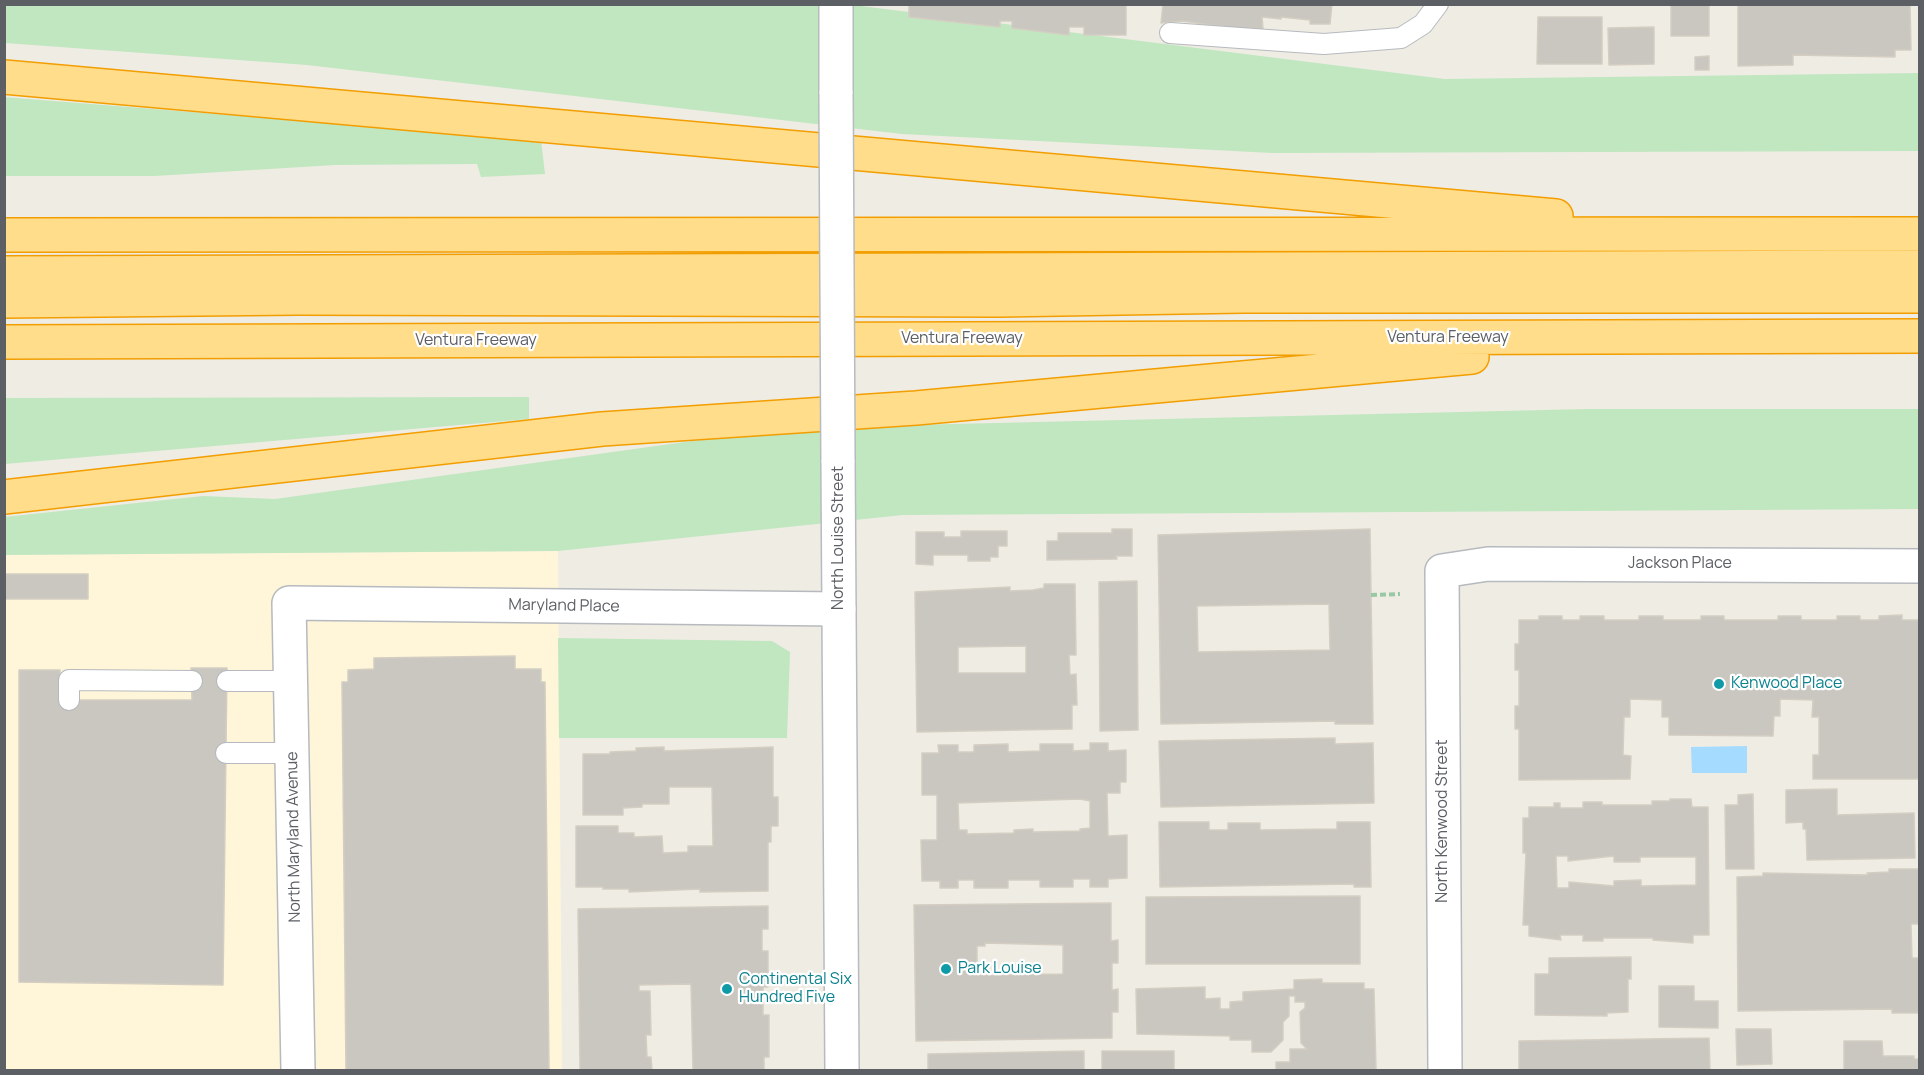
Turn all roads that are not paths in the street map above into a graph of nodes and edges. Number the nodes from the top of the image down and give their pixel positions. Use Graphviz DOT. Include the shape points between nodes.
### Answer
graph roads {
  1 [pos="836,4"];
  2 [pos="1438,4"];
  3 [pos="1170,33"];
  4 [pos="4,77"];
  5 [pos="1920,234"];
  6 [pos="4,235"];
  7 [pos="1767,235"];
  8 [pos="1920,267"];
  9 [pos="4,273"];
  10 [pos="1920,296"];
  11 [pos="4,301"];
  12 [pos="1920,336"];
  13 [pos="1689,337"];
  14 [pos="4,342"];
  15 [pos="4,497"];
  16 [pos="1920,566"];
  17 [pos="1442,570"];
  18 [pos="290,603"];
  19 [pos="839,609"];
  20 [pos="192,681"];
  21 [pos="227,681"];
  22 [pos="291,681"];
  23 [pos="69,700"];
  24 [pos="226,753"];
  25 [pos="292,753"];
  26 [pos="298,1071"];
  27 [pos="842,1071"];
  28 [pos="1445,1071"];
  1 -- 19 [label="street, North Louise Street, bridge"];
  2 -- 3 [label="lane" via="1423,24 1401,38 1324,44"];
  4 -- 7 [label="highway"];
  5 -- 7 [label="highway"];
  6 -- 7 [label="highway"];
  8 -- 9 [label="highway"];
  10 -- 11 [label="highway"];
  12 -- 13 [label="highway, Ventura Freeway"];
  13 -- 14 [label="highway, Ventura Freeway"];
  13 -- 15 [label="highway" via="916,408 602,429"];
  16 -- 17 [label="street, Jackson Place" via="1488,564"];
  17 -- 28 [label="street, North Kenwood Street"];
  18 -- 19 [label="street, Maryland Place"];
  18 -- 22 [label="street, North Maryland Avenue"];
  19 -- 27 [label="street, North Louise Street"];
  20 -- 23 [label="lane" via="69,680"];
  21 -- 22 [label="lane"];
  22 -- 25 [label="street, North Maryland Avenue"];
  24 -- 25 [label="lane"];
  25 -- 26 [label="street, North Maryland Avenue"];
}
